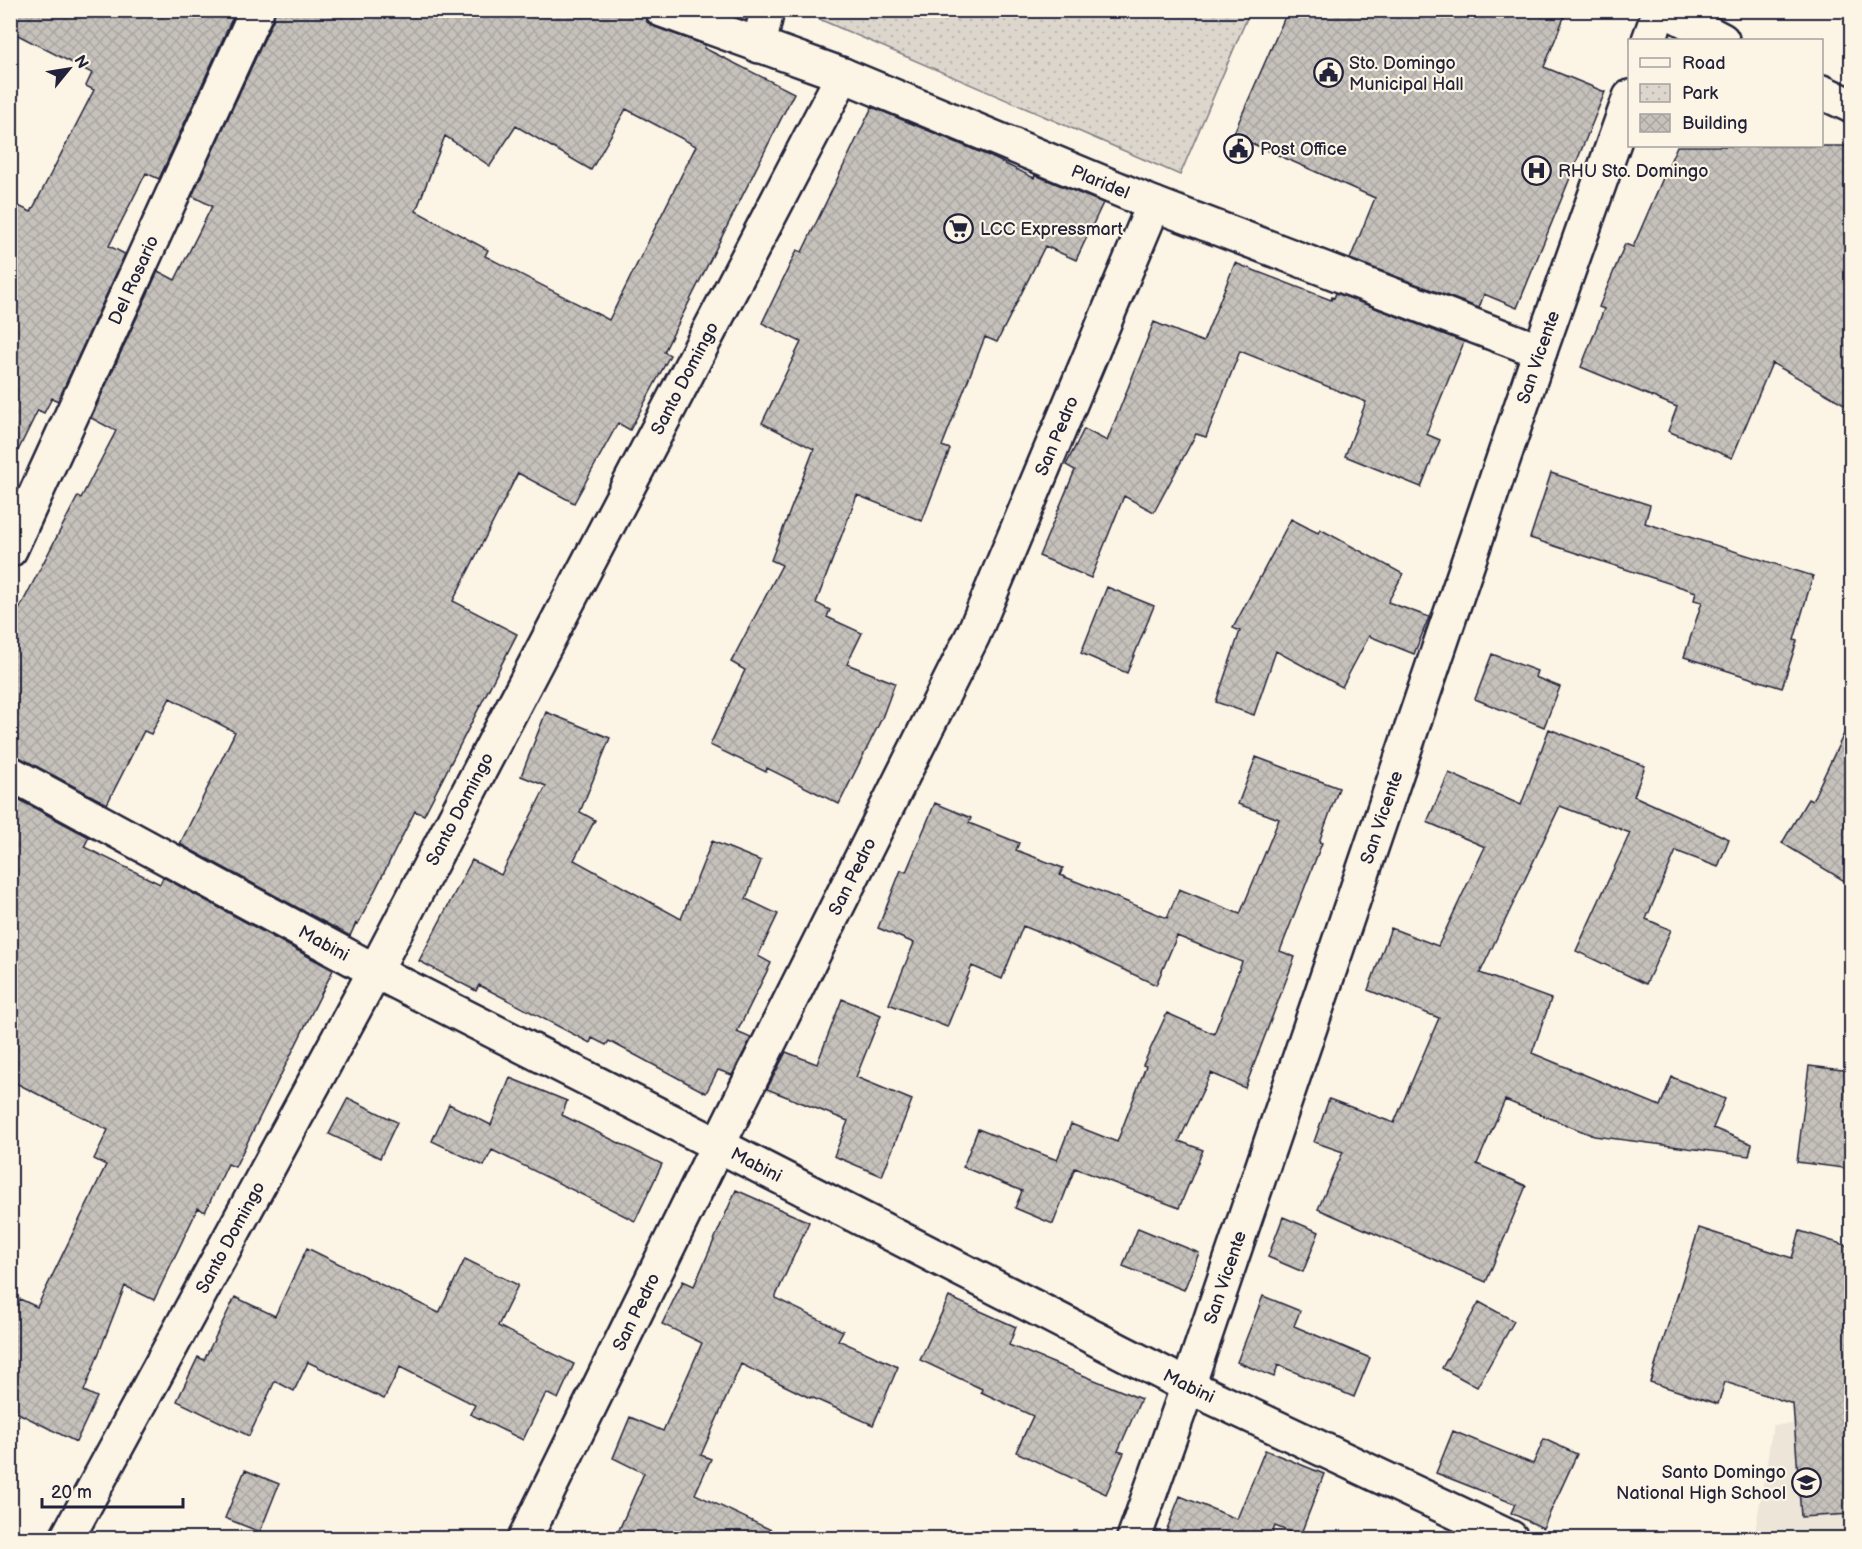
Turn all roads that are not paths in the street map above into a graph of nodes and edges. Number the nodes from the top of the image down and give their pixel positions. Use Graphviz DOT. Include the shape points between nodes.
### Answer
graph roads {
  1 [pos="257,10"];
  2 [pos="662,10"];
  3 [pos="767,10"];
  4 [pos="1660,10"];
  5 [pos="1665,10"];
  6 [pos="1649,39"];
  7 [pos="1720,39"];
  8 [pos="759,46"];
  9 [pos="843,75"];
  10 [pos="1823,93"];
  11 [pos="1628,100"];
  12 [pos="1851,106"];
  13 [pos="1154,204"];
  14 [pos="1540,351"];
  15 [pos="10,550"];
  16 [pos="10,772"];
  17 [pos="375,971"];
  18 [pos="718,1144"];
  19 [pos="1188,1386"];
  20 [pos="67,1539"];
  21 [pos="525,1539"];
  22 [pos="1134,1539"];
  23 [pos="1511,1539"];
  1 -- 15 [label="street, Del Rosario"];
  2 -- 8 [label="street, Plaridel"];
  3 -- 8 [label="street"];
  4 -- 6 [label="street"];
  5 -- 7 [label="street"];
  8 -- 9 [label="street, Plaridel"];
  9 -- 13 [label="street, Plaridel"];
  9 -- 17 [label="street, Santo Domingo"];
  10 -- 12 [label="street"];
  11 -- 14 [label="street, San Vicente"];
  13 -- 14 [label="street, Plaridel"];
  13 -- 18 [label="street, San Pedro" via="973,635"];
  14 -- 19 [label="street, San Vicente"];
  16 -- 17 [label="street, Mabini"];
  17 -- 18 [label="street, Mabini"];
  17 -- 20 [label="street, Santo Domingo"];
  18 -- 19 [label="street, Mabini"];
  18 -- 21 [label="street, San Pedro"];
  19 -- 22 [label="street, San Vicente"];
  19 -- 23 [label="street, Mabini"];
}
